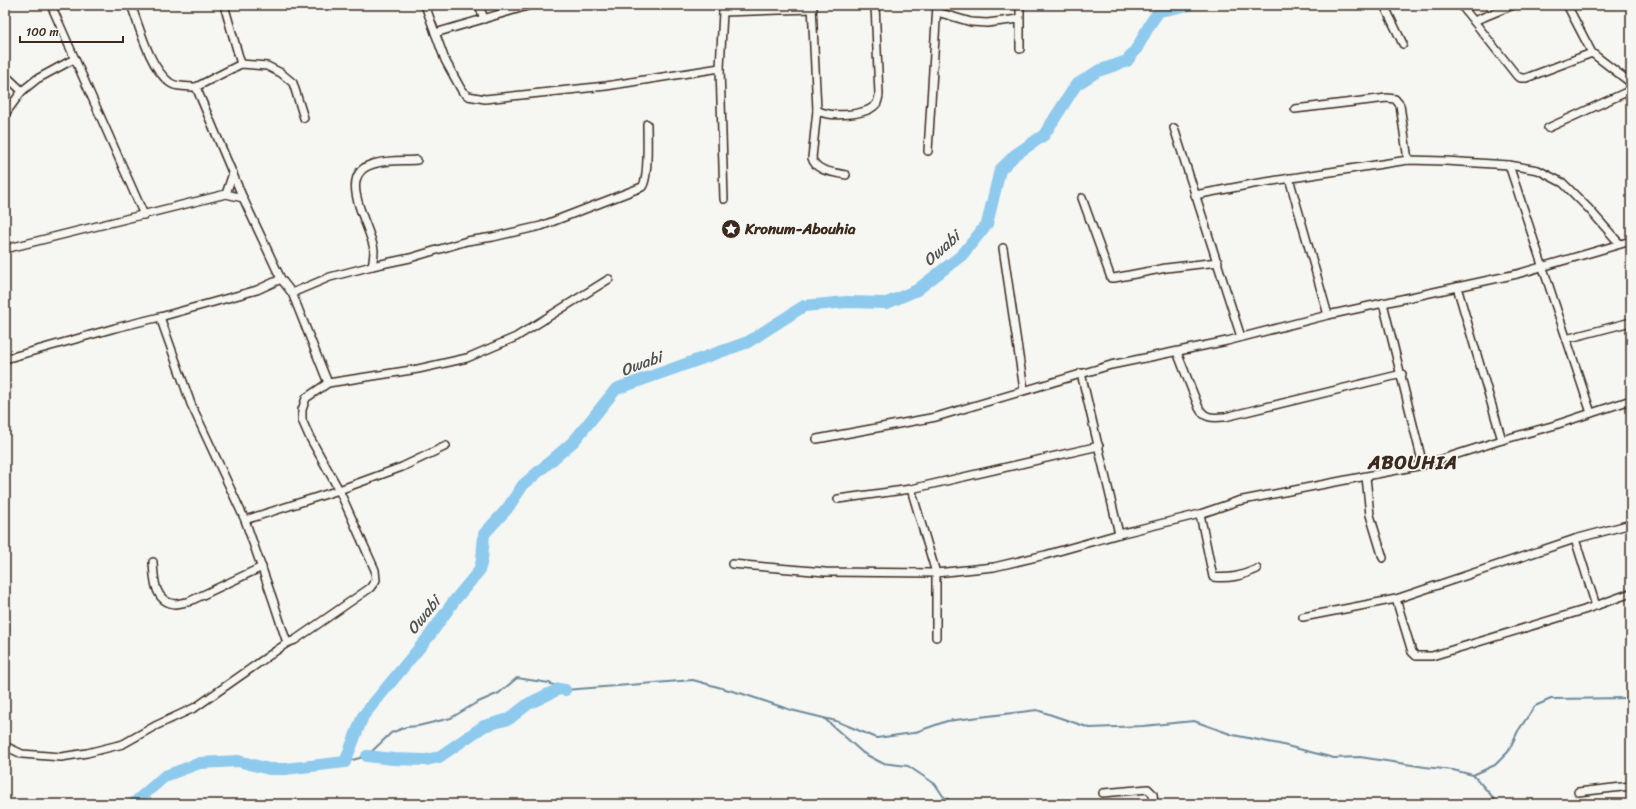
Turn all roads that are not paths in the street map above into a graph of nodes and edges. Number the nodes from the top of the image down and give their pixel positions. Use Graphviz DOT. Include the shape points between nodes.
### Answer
graph roads {
  1 [pos="51,5"];
  2 [pos="131,5"];
  3 [pos="224,5"];
  4 [pos="426,5"];
  5 [pos="479,5"];
  6 [pos="531,5"];
  7 [pos="875,5"];
  8 [pos="1020,5"];
  9 [pos="1384,5"];
  10 [pos="1461,5"];
  11 [pos="1513,5"];
  12 [pos="1569,5"];
  13 [pos="522,6"];
  14 [pos="812,7"];
  15 [pos="723,8"];
  16 [pos="937,9"];
  17 [pos="484,19"];
  18 [pos="1019,19"];
  19 [pos="1474,21"];
  20 [pos="435,34"];
  21 [pos="1403,44"];
  22 [pos="1020,49"];
  23 [pos="1592,53"];
  24 [pos="74,59"];
  25 [pos="241,64"];
  26 [pos="720,68"];
  27 [pos="5,75"];
  28 [pos="1631,84"];
  29 [pos="196,87"];
  30 [pos="1631,90"];
  31 [pos="22,91"];
  32 [pos="1295,109"];
  33 [pos="817,110"];
  34 [pos="5,114"];
  35 [pos="304,118"];
  36 [pos="647,124"];
  37 [pos="1174,128"];
  38 [pos="1548,128"];
  39 [pos="928,151"];
  40 [pos="417,160"];
  41 [pos="1408,160"];
  42 [pos="1509,165"];
  43 [pos="233,173"];
  44 [pos="846,175"];
  45 [pos="1289,178"];
  46 [pos="226,194"];
  47 [pos="1195,195"];
  48 [pos="243,198"];
  49 [pos="1082,198"];
  50 [pos="724,199"];
  51 [pos="144,214"];
  52 [pos="1631,241"];
  53 [pos="1619,243"];
  54 [pos="1003,248"];
  55 [pos="5,249"];
  56 [pos="1218,262"];
  57 [pos="372,266"];
  58 [pos="1542,268"];
  59 [pos="281,278"];
  60 [pos="609,279"];
  61 [pos="1457,287"];
  62 [pos="292,293"];
  63 [pos="1383,303"];
  64 [pos="1328,314"];
  65 [pos="160,317"];
  66 [pos="1631,322"];
  67 [pos="1241,337"];
  68 [pos="1566,340"];
  69 [pos="1177,352"];
  70 [pos="5,359"];
  71 [pos="1081,373"];
  72 [pos="1402,374"];
  73 [pos="328,383"];
  74 [pos="1024,390"];
  75 [pos="1631,400"];
  76 [pos="1591,413"];
  77 [pos="817,439"];
  78 [pos="1502,440"];
  79 [pos="446,446"];
  80 [pos="1099,446"];
  81 [pos="1423,465"];
  82 [pos="1366,477"];
  83 [pos="911,489"];
  84 [pos="339,490"];
  85 [pos="838,499"];
  86 [pos="1200,514"];
  87 [pos="245,520"];
  88 [pos="1631,524"];
  89 [pos="1119,534"];
  90 [pos="1575,539"];
  91 [pos="1383,558"];
  92 [pos="153,562"];
  93 [pos="732,564"];
  94 [pos="262,567"];
  95 [pos="1257,569"];
  96 [pos="936,573"];
  97 [pos="1631,593"];
  98 [pos="1396,598"];
  99 [pos="1596,606"];
  100 [pos="1303,617"];
  101 [pos="5,626"];
  102 [pos="5,631"];
  103 [pos="936,637"];
  104 [pos="287,643"];
  105 [pos="5,746"];
  106 [pos="1631,786"];
  107 [pos="1578,792"];
  108 [pos="1103,793"];
  109 [pos="1154,804"];
  1 -- 24 [label="street"];
  2 -- 29 [label="street" via="152,59 162,74 170,83"];
  3 -- 25 [label="street"];
  4 -- 20 [label="street"];
  5 -- 17 [label="street"];
  6 -- 13 [label="street"];
  7 -- 33 [label="street" via="879,94 876,103 871,108 857,113 835,115"];
  8 -- 18 [label="street"];
  9 -- 21 [label="street"];
  10 -- 19 [label="street"];
  11 -- 19 [label="street"];
  12 -- 23 [label="street"];
  13 -- 17 [label="street"];
  14 -- 15 [label="street"];
  14 -- 33 [label="street"];
  15 -- 26 [label="street"];
  16 -- 18 [label="street" via="970,22 987,23"];
  16 -- 39 [label="street"];
  17 -- 20 [label="street"];
  18 -- 22 [label="street"];
  19 -- 23 [label="street" via="1521,78"];
  20 -- 26 [label="street" via="445,60 462,91 468,96 485,99 606,86"];
  23 -- 28 [label="street"];
  24 -- 31 [label="street"];
  24 -- 51 [label="street"];
  25 -- 29 [label="street"];
  25 -- 35 [label="street" via="266,66 293,83"];
  26 -- 50 [label="street"];
  27 -- 31 [label="street"];
  29 -- 43 [label="street"];
  30 -- 38 [label="street"];
  31 -- 34 [label="street"];
  32 -- 41 [label="street" via="1395,99 1400,106"];
  33 -- 44 [label="street" via="812,158 814,163 819,168"];
  36 -- 57 [label="street" via="646,169 642,187 541,226 467,241"];
  37 -- 47 [label="street"];
  40 -- 57 [label="street" via="376,163 363,169 356,180 355,193 374,251"];
  41 -- 42 [label="street"];
  41 -- 45 [label="street"];
  42 -- 53 [label="street" via="1538,170 1563,183"];
  42 -- 58 [label="street"];
  43 -- 46 [label="street"];
  43 -- 48 [label="street"];
  45 -- 47 [label="street"];
  45 -- 64 [label="street"];
  46 -- 48 [label="street"];
  46 -- 51 [label="street"];
  47 -- 56 [label="street"];
  48 -- 59 [label="street"];
  49 -- 56 [label="street" via="1111,278"];
  51 -- 55 [label="street"];
  52 -- 53 [label="street"];
  53 -- 58 [label="street"];
  54 -- 74 [label="street"];
  56 -- 67 [label="street"];
  57 -- 62 [label="street" via="330,277"];
  58 -- 61 [label="street"];
  58 -- 68 [label="street"];
  59 -- 62 [label="street"];
  59 -- 65 [label="street" via="257,290"];
  60 -- 73 [label="street" via="516,337 467,358 418,369"];
  61 -- 63 [label="street"];
  61 -- 78 [label="street"];
  62 -- 73 [label="street"];
  63 -- 64 [label="street"];
  63 -- 72 [label="street"];
  64 -- 67 [label="street"];
  65 -- 70 [label="street"];
  65 -- 87 [label="street" via="191,404"];
  66 -- 68 [label="street"];
  67 -- 69 [label="street"];
  68 -- 76 [label="street"];
  69 -- 71 [label="street" via="1111,364"];
  69 -- 72 [label="street" via="1199,408 1202,414 1210,418"];
  71 -- 74 [label="street"];
  71 -- 80 [label="street"];
  72 -- 81 [label="street"];
  73 -- 84 [label="street" via="306,398 302,420"];
  74 -- 77 [label="street" via="936,417"];
  75 -- 76 [label="street"];
  76 -- 78 [label="street"];
  78 -- 81 [label="street"];
  79 -- 84 [label="street" via="402,467"];
  80 -- 83 [label="street"];
  80 -- 89 [label="street"];
  81 -- 82 [label="street"];
  82 -- 86 [label="street" via="1238,501"];
  82 -- 91 [label="street" via="1370,515"];
  83 -- 85 [label="street"];
  83 -- 96 [label="street"];
  84 -- 87 [label="street"];
  84 -- 104 [label="street" via="375,570 376,580 370,588"];
  86 -- 89 [label="street"];
  86 -- 95 [label="street" via="1213,577 1233,578"];
  87 -- 94 [label="street"];
  88 -- 90 [label="street"];
  89 -- 96 [label="street" via="994,566"];
  90 -- 98 [label="street"];
  90 -- 99 [label="street"];
  92 -- 94 [label="street" via="157,593 174,604 188,602"];
  93 -- 96 [label="street" via="826,572"];
  94 -- 104 [label="street"];
  96 -- 103 [label="street"];
  97 -- 99 [label="street"];
  98 -- 99 [label="street" via="1412,652 1423,657"];
  98 -- 100 [label="street"];
  101 -- 102 [label="street"];
  104 -- 105 [label="street" via="196,707 123,744 60,757 22,754"];
  106 -- 107 [label="street"];
  108 -- 109 [label="street" via="1148,789 1153,794"];
}
